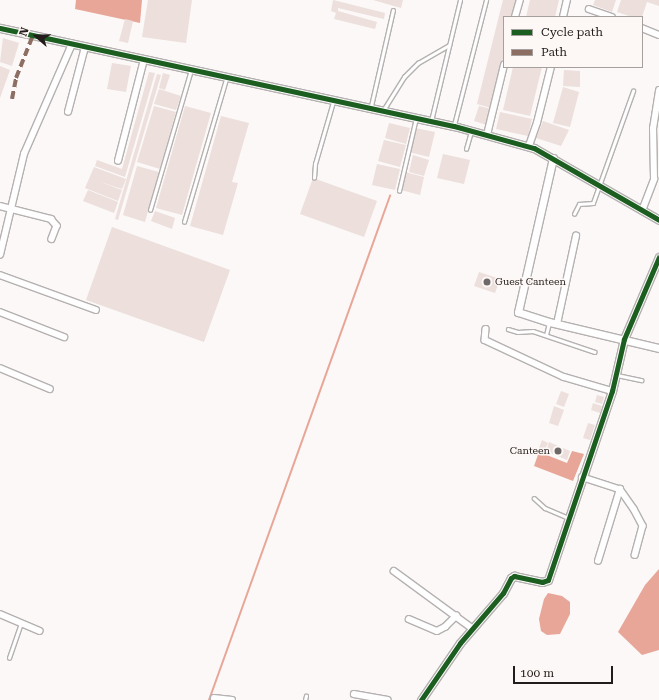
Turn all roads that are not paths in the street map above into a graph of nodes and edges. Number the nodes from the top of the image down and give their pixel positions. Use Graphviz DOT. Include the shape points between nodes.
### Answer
graph roads {
  1 [pos="460,0"];
  2 [pos="486,0"];
  3 [pos="520,0"];
  4 [pos="567,0"];
  5 [pos="589,8"];
  6 [pos="393,10"];
  7 [pos="516,16"];
  8 [pos="563,16"];
  9 [pos="609,16"];
  10 [pos="0,28"];
  11 [pos="643,28"];
  12 [pos="659,35"];
  13 [pos="72,44"];
  14 [pos="450,45"];
  15 [pos="85,47"];
  16 [pos="144,60"];
  17 [pos="503,68"];
  18 [pos="551,68"];
  19 [pos="191,69"];
  20 [pos="226,78"];
  21 [pos="659,90"];
  22 [pos="633,91"];
  23 [pos="333,101"];
  24 [pos="370,109"];
  25 [pos="383,111"];
  26 [pos="68,112"];
  27 [pos="416,118"];
  28 [pos="431,121"];
  29 [pos="454,126"];
  30 [pos="471,131"];
  31 [pos="487,135"];
  32 [pos="529,146"];
  33 [pos="466,149"];
  34 [pos="553,158"];
  35 [pos="118,161"];
  36 [pos="314,178"];
  37 [pos="600,188"];
  38 [pos="400,192"];
  39 [pos="0,206"];
  40 [pos="11,209"];
  41 [pos="150,210"];
  42 [pos="642,211"];
  43 [pos="574,214"];
  44 [pos="659,220"];
  45 [pos="184,222"];
  46 [pos="576,236"];
  47 [pos="52,239"];
  48 [pos="0,252"];
  49 [pos="659,257"];
  50 [pos="0,275"];
  51 [pos="96,310"];
  52 [pos="0,312"];
  53 [pos="549,322"];
  54 [pos="557,324"];
  55 [pos="486,329"];
  56 [pos="508,329"];
  57 [pos="546,335"];
  58 [pos="64,337"];
  59 [pos="624,339"];
  60 [pos="659,348"];
  61 [pos="595,352"];
  62 [pos="0,368"];
  63 [pos="616,374"];
  64 [pos="641,380"];
  65 [pos="50,389"];
  66 [pos="612,391"];
  67 [pos="582,477"];
  68 [pos="620,489"];
  69 [pos="534,498"];
  70 [pos="568,518"];
  71 [pos="635,555"];
  72 [pos="598,561"];
  73 [pos="394,571"];
  74 [pos="1,616"];
  75 [pos="456,616"];
  76 [pos="408,619"];
  77 [pos="21,623"];
  78 [pos="472,628"];
  79 [pos="40,631"];
  80 [pos="9,658"];
  81 [pos="354,694"];
  82 [pos="306,696"];
  83 [pos="214,698"];
  84 [pos="232,700"];
  85 [pos="304,700"];
  86 [pos="387,700"];
  87 [pos="421,700"];
  1 -- 14 [label="lane"];
  2 -- 29 [label="lane"];
  3 -- 7 [label="street"];
  4 -- 8 [label="street"];
  5 -- 9 [label="street"];
  6 -- 24 [label="lane"];
  10 -- 13 [label="street"];
  11 -- 12 [label="street"];
  13 -- 15 [label="street"];
  13 -- 40 [label="street" via="24,154"];
  14 -- 25 [label="lane" via="418,63 404,77"];
  14 -- 28 [label="lane"];
  15 -- 16 [label="street"];
  15 -- 26 [label="street"];
  16 -- 19 [label="street"];
  16 -- 35 [label="street"];
  17 -- 31 [label="street"];
  18 -- 32 [label="street" via="538,123"];
  19 -- 20 [label="street"];
  19 -- 41 [label="lane"];
  20 -- 23 [label="street"];
  20 -- 45 [label="lane"];
  21 -- 42 [label="street" via="653,129 654,180"];
  22 -- 37 [label="lane"];
  23 -- 24 [label="street"];
  23 -- 36 [label="lane" via="315,164"];
  24 -- 25 [label="street"];
  25 -- 27 [label="street"];
  27 -- 28 [label="street"];
  27 -- 38 [label="lane"];
  28 -- 29 [label="street"];
  29 -- 30 [label="street"];
  30 -- 31 [label="street"];
  30 -- 33 [label="lane"];
  31 -- 32 [label="street"];
  32 -- 34 [label="street"];
  34 -- 37 [label="street"];
  34 -- 53 [label="street" via="518,308 520,314"];
  37 -- 42 [label="street"];
  37 -- 43 [label="lane" via="593,204 579,204"];
  39 -- 40 [label="street"];
  40 -- 47 [label="street" via="55,222 57,226"];
  40 -- 48 [label="street"];
  42 -- 44 [label="street"];
  46 -- 54 [label="street"];
  49 -- 59 [label="street"];
  50 -- 51 [label="street"];
  52 -- 58 [label="street"];
  53 -- 54 [label="street"];
  53 -- 57 [label="lane"];
  54 -- 59 [label="street"];
  55 -- 66 [label="street" via="484,339 497,346 564,378"];
  56 -- 57 [label="lane"];
  57 -- 61 [label="lane"];
  59 -- 60 [label="street"];
  59 -- 63 [label="street"];
  62 -- 65 [label="street"];
  63 -- 64 [label="lane"];
  63 -- 66 [label="street"];
  66 -- 67 [label="street"];
  67 -- 68 [label="street"];
  67 -- 70 [label="street"];
  68 -- 71 [label="street" via="643,523"];
  68 -- 72 [label="street"];
  69 -- 70 [label="lane" via="545,508"];
  70 -- 78 [label="street" via="548,580 542,582 514,576 503,594"];
  73 -- 75 [label="street"];
  74 -- 77 [label="street"];
  75 -- 76 [label="street" via="437,631"];
  75 -- 78 [label="street"];
  77 -- 79 [label="street"];
  77 -- 80 [label="lane"];
  78 -- 87 [label="street"];
  81 -- 86 [label="street"];
  82 -- 85 [label="lane"];
  83 -- 84 [label="street"];
}
